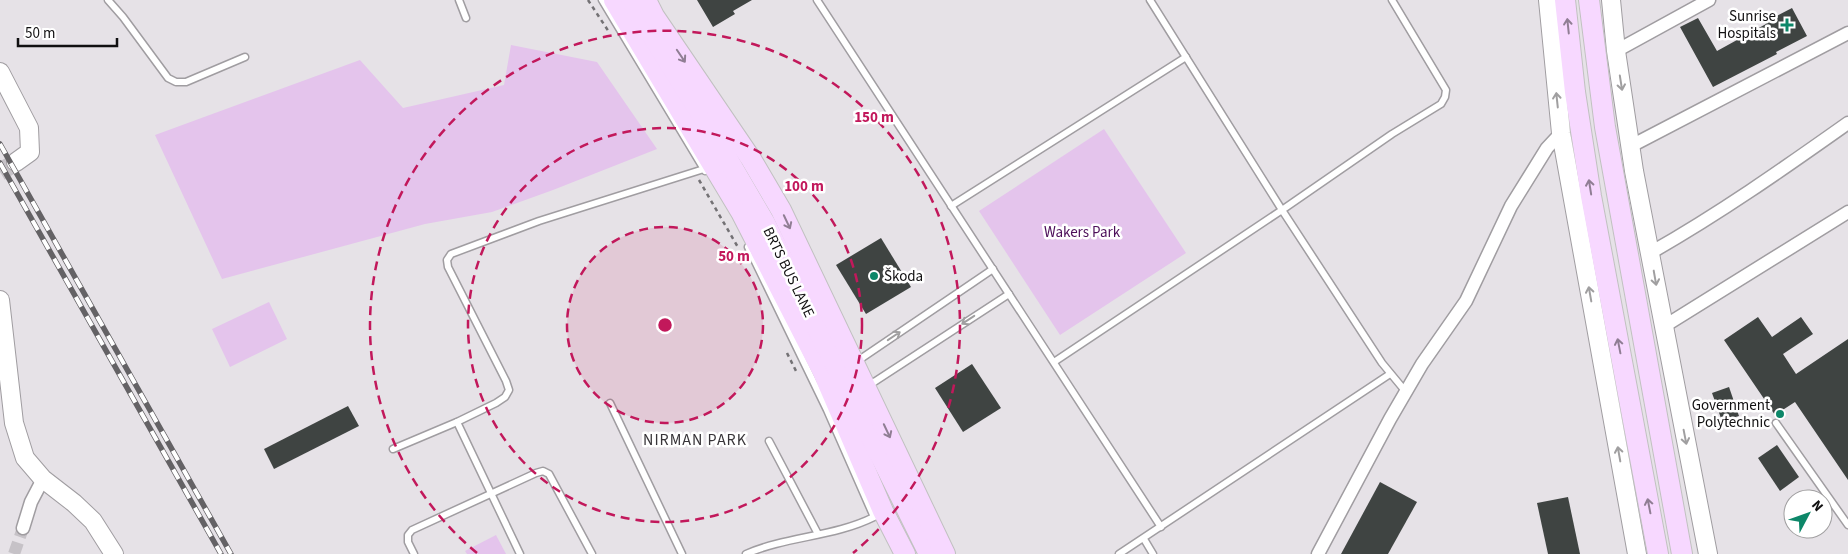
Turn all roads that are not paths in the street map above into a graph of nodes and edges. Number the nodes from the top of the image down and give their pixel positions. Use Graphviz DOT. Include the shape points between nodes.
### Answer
graph roads {
  1 [pos="108,0"];
  2 [pos="459,0"];
  3 [pos="602,0"];
  4 [pos="614,0"];
  5 [pos="631,0"];
  6 [pos="646,0"];
  7 [pos="817,0"];
  8 [pos="1150,0"];
  9 [pos="1392,0"];
  10 [pos="1548,0"];
  11 [pos="1565,0"];
  12 [pos="1588,0"];
  13 [pos="1611,0"];
  14 [pos="1709,0"];
  15 [pos="466,18"];
  16 [pos="1848,33"];
  17 [pos="1616,51"];
  18 [pos="245,57"];
  19 [pos="1186,57"];
  20 [pos="0,72"];
  21 [pos="1848,124"];
  22 [pos="1561,133"];
  23 [pos="1631,146"];
  24 [pos="16,162"];
  25 [pos="705,171"];
  26 [pos="952,206"];
  27 [pos="1282,210"];
  28 [pos="1848,212"];
  29 [pos="746,244"];
  30 [pos="1650,253"];
  31 [pos="993,269"];
  32 [pos="1009,294"];
  33 [pos="0,300"];
  34 [pos="1663,327"];
  35 [pos="1054,362"];
  36 [pos="1390,374"];
  37 [pos="833,376"];
  38 [pos="1406,392"];
  39 [pos="845,400"];
  40 [pos="610,404"];
  41 [pos="458,422"];
  42 [pos="1776,423"];
  43 [pos="769,441"];
  44 [pos="393,449"];
  45 [pos="42,478"];
  46 [pos="491,493"];
  47 [pos="1848,525"];
  48 [pos="1162,527"];
  49 [pos="23,528"];
  50 [pos="818,534"];
  51 [pos="1144,539"];
  52 [pos="114,554"];
  53 [pos="414,554"];
  54 [pos="520,554"];
  55 [pos="592,554"];
  56 [pos="682,554"];
  57 [pos="746,554"];
  58 [pos="905,554"];
  59 [pos="929,554"];
  60 [pos="945,554"];
  61 [pos="1119,554"];
  62 [pos="1153,554"];
  63 [pos="1318,554"];
  64 [pos="1637,554"];
  65 [pos="1658,554"];
  66 [pos="1682,554"];
  67 [pos="1708,554"];
  1 -- 18 [label="lane" via="168,78 176,82 186,82"];
  2 -- 15 [label="lane"];
  3 -- 25 [label="lane"];
  4 -- 25 [label="main road"];
  5 -- 37 [label="main road, BRTS BUS LANE" via="765,223"];
  6 -- 37 [label="main road, one-way" via="781,210"];
  7 -- 26 [label="lane"];
  8 -- 19 [label="lane"];
  9 -- 27 [label="lane" via="1446,90 1445,97 1441,104"];
  22 -- 10 [label="street, one-way"];
  65 -- 11 [label="main road, one-way" via="1591,196"];
  12 -- 66 [label="main road" via="1607,136"];
  13 -- 17 [label="street"];
  14 -- 17 [label="street"];
  16 -- 23 [label="street"];
  17 -- 23 [label="street, one-way"];
  19 -- 26 [label="lane"];
  19 -- 27 [label="lane"];
  20 -- 24 [label="street" via="29,128 30,152"];
  21 -- 30 [label="street" via="1729,206"];
  22 -- 38 [label="street" via="1547,148 1512,206 1466,301"];
  64 -- 22 [label="street, one-way"];
  23 -- 30 [label="street"];
  25 -- 37 [label="main road" via="741,212"];
  25 -- 41 [label="lane" via="539,221 451,254 447,260 448,268 508,390 496,403"];
  26 -- 31 [label="lane"];
  27 -- 35 [label="lane"];
  27 -- 36 [label="lane"];
  28 -- 34 [label="street"];
  29 -- 37 [label="lane"];
  30 -- 34 [label="street, one-way"];
  31 -- 32 [label="lane"];
  37 -- 31 [label="lane, one-way"];
  32 -- 35 [label="lane"];
  32 -- 39 [label="lane, one-way"];
  33 -- 45 [label="street" via="14,423 25,458"];
  34 -- 67 [label="street, one-way"];
  35 -- 48 [label="lane"];
  36 -- 38 [label="lane"];
  36 -- 48 [label="lane"];
  37 -- 39 [label="main road"];
  37 -- 39 [label="main road"];
  38 -- 63 [label="street"];
  39 -- 50 [label="lane" via="874,516"];
  39 -- 58 [label="main road" via="882,511"];
  39 -- 59 [label="main road"];
  39 -- 60 [label="main road, one-way"];
  40 -- 56 [label="lane"];
  41 -- 44 [label="lane"];
  41 -- 46 [label="lane"];
  42 -- 47 [label="lane"];
  43 -- 50 [label="lane"];
  45 -- 49 [label="street"];
  45 -- 52 [label="street" via="74,502 92,521"];
  46 -- 53 [label="lane" via="412,530 408,542"];
  46 -- 54 [label="lane"];
  46 -- 55 [label="lane" via="536,473 543,471 549,474"];
  48 -- 51 [label="lane"];
  50 -- 57 [label="lane" via="776,543"];
  51 -- 61 [label="lane"];
  51 -- 62 [label="lane"];
}
